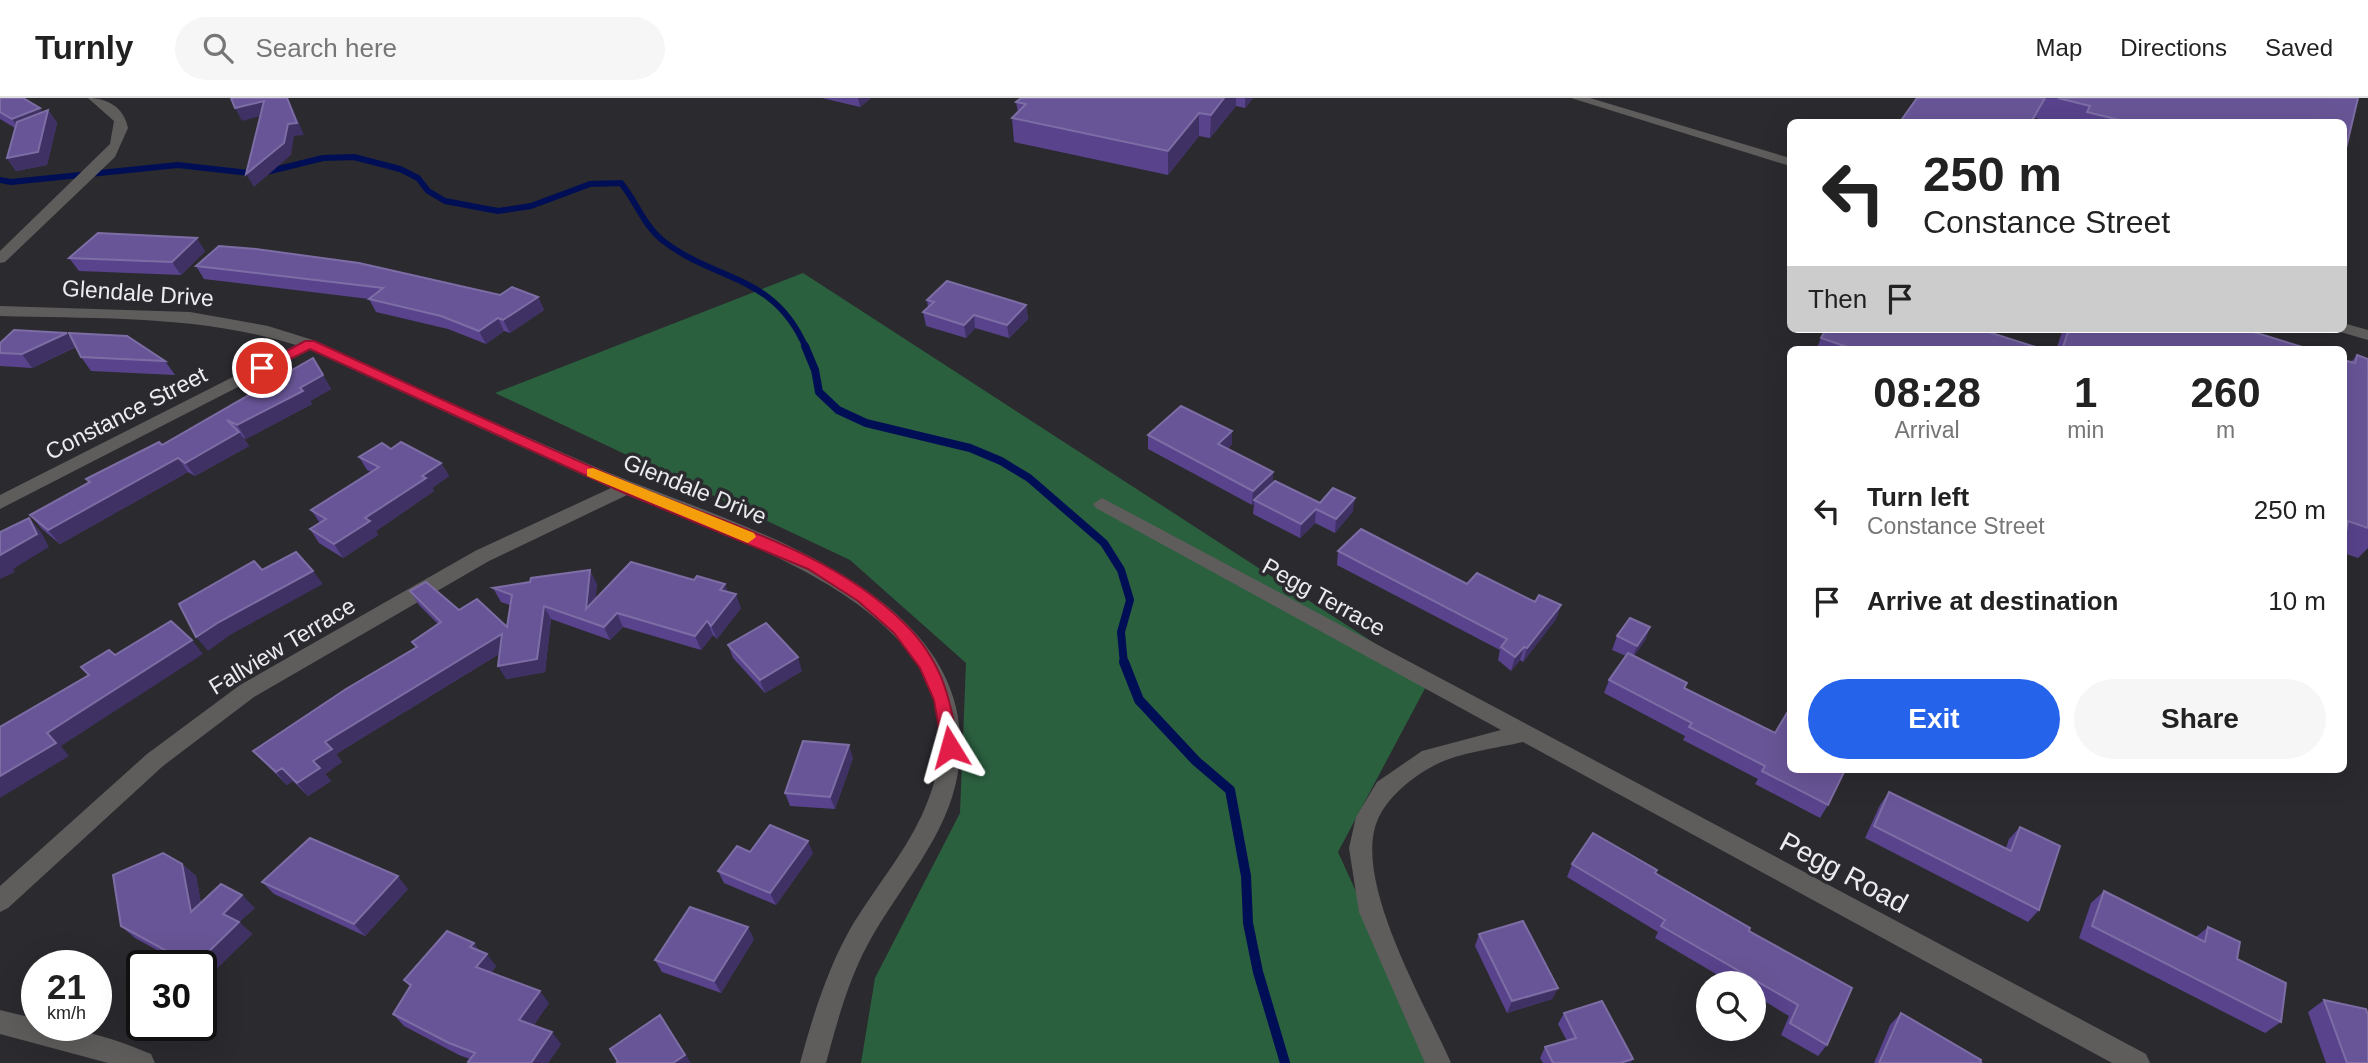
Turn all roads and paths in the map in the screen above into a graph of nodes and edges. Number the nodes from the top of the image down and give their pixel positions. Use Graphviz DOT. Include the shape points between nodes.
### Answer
graph roads {
  1 [pos="94,98"];
  2 [pos="1577,98"];
  3 [pos="1787,161"];
  4 [pos="0,259"];
  5 [pos="0,311"];
  6 [pos="2347,329"];
  7 [pos="2368,335"];
  8 [pos="310,344"];
  9 [pos="627,488"];
  10 [pos="0,503"];
  11 [pos="1102,504"];
  12 [pos="1523,733"];
  13 [pos="0,901"];
  14 [pos="0,1022"];
  15 [pos="142,1063"];
  16 [pos="813,1063"];
  17 [pos="1438,1063"];
  18 [pos="2137,1063"];
  1 -- 4 [label="street" via="120,117 120,141"];
  2 -- 3 [label="street"];
  5 -- 8 [label="street, Glendale Drive" via="190,317"];
  6 -- 7 [label="street"];
  8 -- 9 [label="street, Glendale Drive"];
  8 -- 10 [label="street, Constance Street"];
  9 -- 13 [label="street, Fallview Terrace" via="482,556 247,691 155,760"];
  9 -- 16 [label="street, Glendale Drive" via="814,565 863,597 900,629 927,665 943,700 950,747 941,797 921,843 860,933 832,990"];
  11 -- 12 [label="street, Pegg Terrace"];
  12 -- 17 [label="street" via="1430,757 1385,789 1367,817 1360,848 1371,912"];
  12 -- 18 [label="street, Pegg Road"];
  14 -- 15 [label="street"];
}
